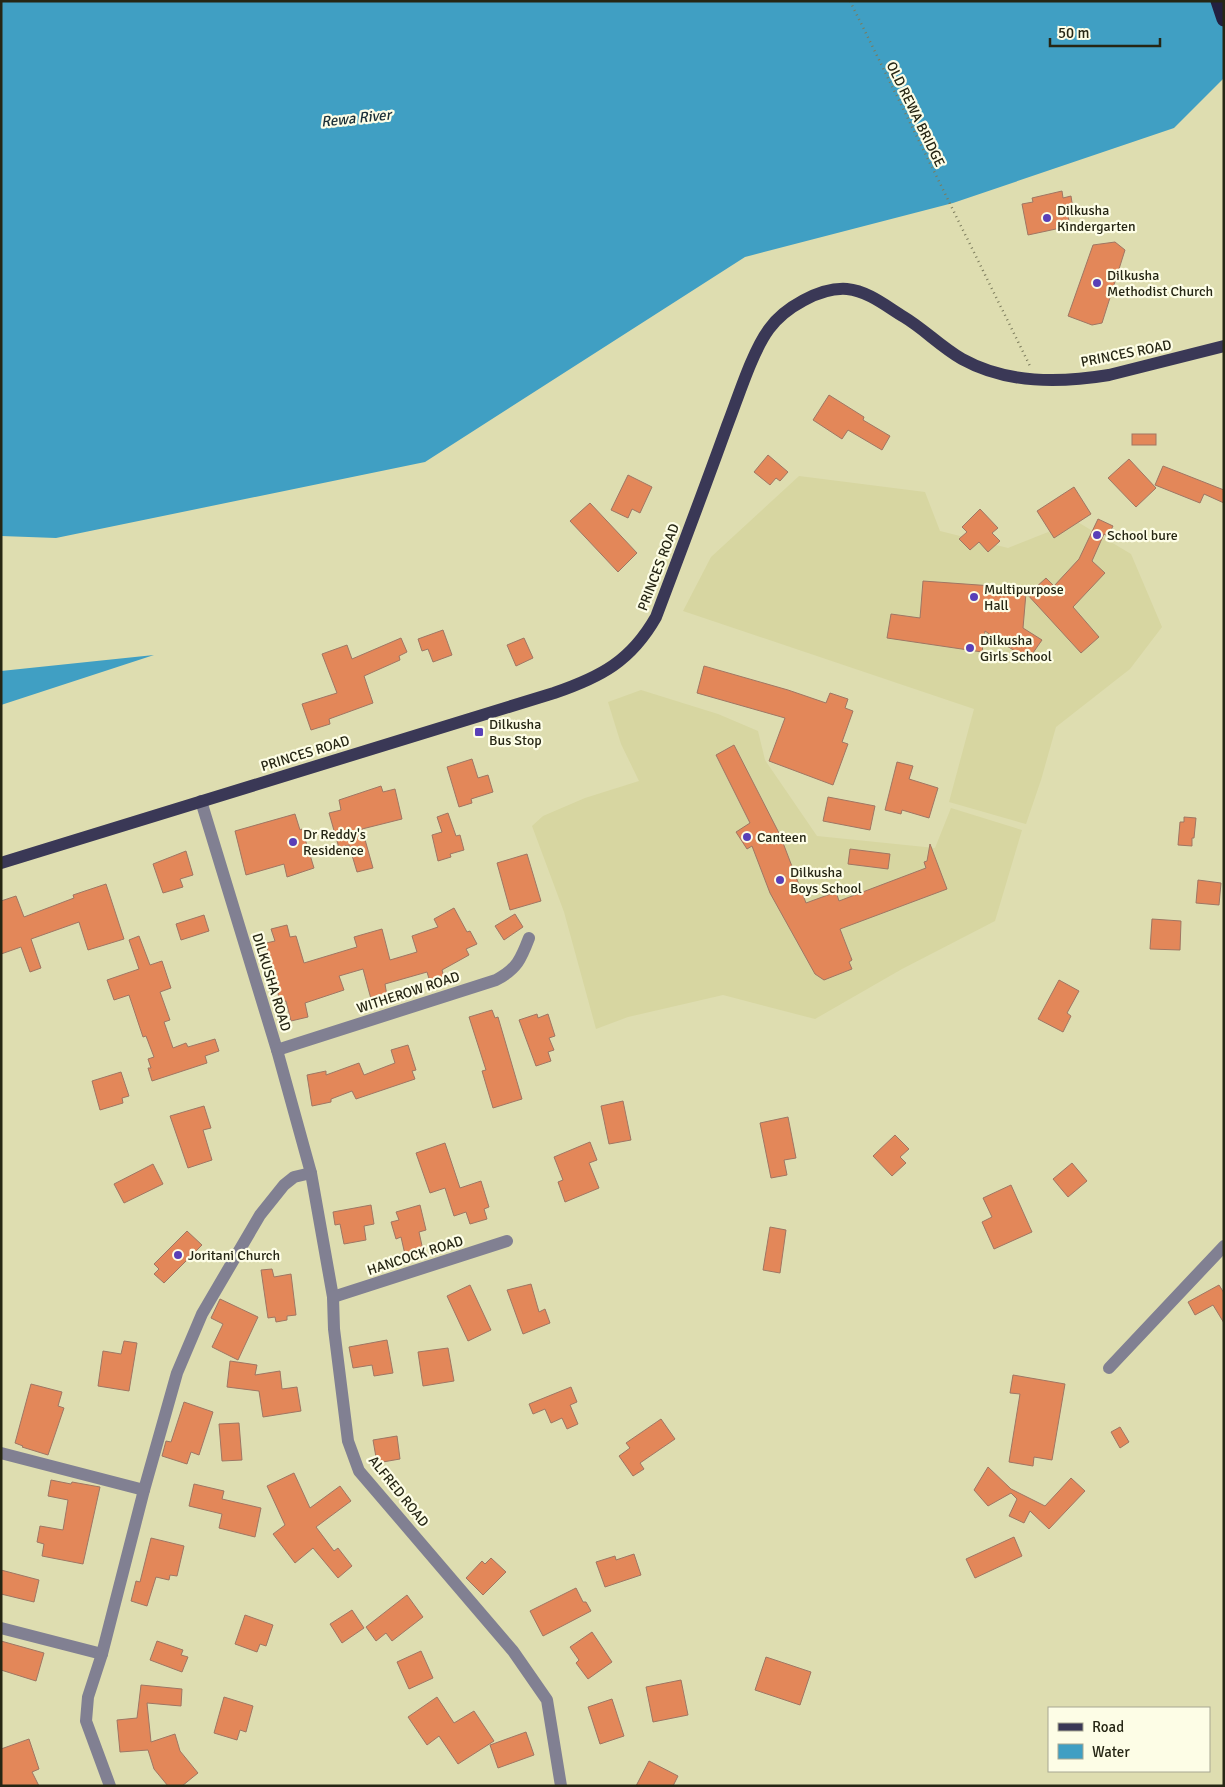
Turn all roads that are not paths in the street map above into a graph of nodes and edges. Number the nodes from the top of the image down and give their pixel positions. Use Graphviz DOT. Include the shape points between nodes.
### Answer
graph roads {
  1 [pos="1218,1"];
  2 [pos="1224,19"];
  3 [pos="1224,346"];
  4 [pos="201,801"];
  5 [pos="1,862"];
  6 [pos="529,938"];
  7 [pos="277,1050"];
  8 [pos="311,1173"];
  9 [pos="507,1241"];
  10 [pos="1224,1246"];
  11 [pos="333,1297"];
  12 [pos="1109,1368"];
  13 [pos="1,1453"];
  14 [pos="144,1490"];
  15 [pos="1,1628"];
  16 [pos="102,1654"];
  17 [pos="110,1786"];
  18 [pos="561,1786"];
  1 -- 2 [label="highway"];
  3 -- 4 [label="main road, PRINCES ROAD" via="1109,375 1026,380 962,358 906,318 861,292 838,290 803,300 776,321 759,346 656,617 646,635 627,656 596,676 554,693"];
  4 -- 5 [label="main road, PRINCES ROAD"];
  4 -- 7 [label="street, DILKUSHA ROAD"];
  6 -- 7 [label="street, WITHEROW ROAD" via="520,961 496,980"];
  7 -- 8 [label="street, DILKUSHA ROAD"];
  8 -- 11 [label="street, ALFRED ROAD"];
  8 -- 14 [label="street" via="294,1177 284,1185 260,1215 202,1314 178,1373"];
  9 -- 11 [label="street, HANCOCK ROAD"];
  10 -- 12 [label="street"];
  11 -- 18 [label="street, ALFRED ROAD" via="348,1442 360,1471 513,1652 547,1700"];
  13 -- 14 [label="street"];
  14 -- 16 [label="street"];
  15 -- 16 [label="street"];
  16 -- 17 [label="street" via="88,1697 86,1721"];
}
